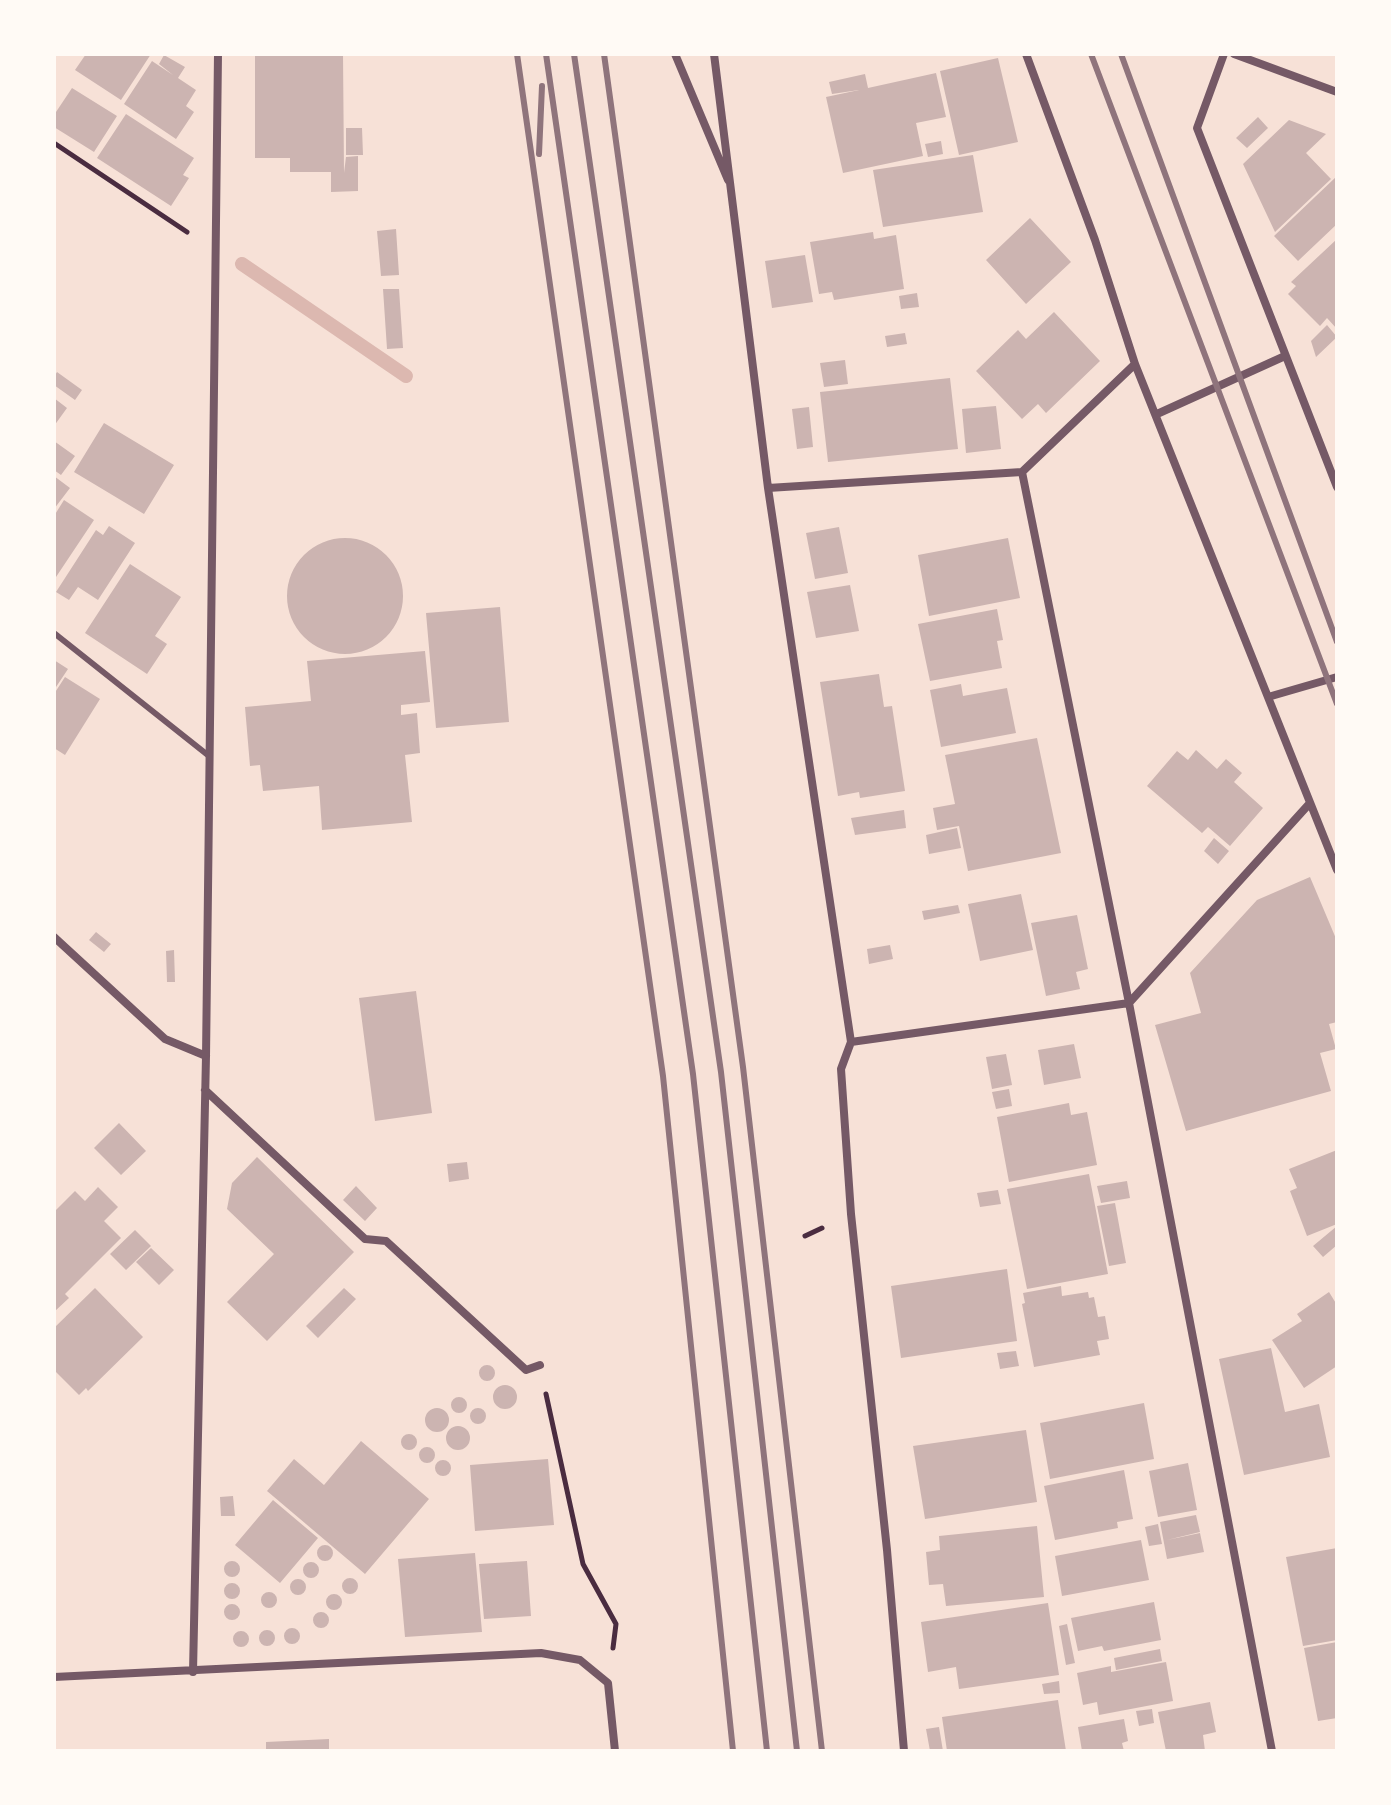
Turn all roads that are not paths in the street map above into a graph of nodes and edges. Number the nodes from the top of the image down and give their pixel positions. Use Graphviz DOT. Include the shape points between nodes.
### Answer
graph roads {
  1 [pos="218,54"];
  2 [pos="675,54"];
  3 [pos="714,54"];
  4 [pos="1026,54"];
  5 [pos="1224,54"];
  6 [pos="1234,54"];
  7 [pos="1337,92"];
  8 [pos="733,192"];
  9 [pos="1285,356"];
  10 [pos="1135,364"];
  11 [pos="1157,414"];
  12 [pos="1022,472"];
  13 [pos="1337,487"];
  14 [pos="768,488"];
  15 [pos="54,633"];
  16 [pos="1337,677"];
  17 [pos="1268,697"];
  18 [pos="209,756"];
  19 [pos="1310,803"];
  20 [pos="1337,870"];
  21 [pos="54,937"];
  22 [pos="1129,1003"];
  23 [pos="851,1042"];
  24 [pos="206,1056"];
  25 [pos="205,1090"];
  26 [pos="540,1365"];
  27 [pos="193,1672"];
  28 [pos="54,1677"];
  29 [pos="615,1751"];
  30 [pos="904,1751"];
  31 [pos="1272,1751"];
  1 -- 18 [label="street"];
  2 -- 8 [label="street"];
  3 -- 8 [label="street"];
  4 -- 10 [label="street"];
  5 -- 9 [label="street" via="1197,128"];
  6 -- 7 [label="street"];
  8 -- 14 [label="street"];
  9 -- 11 [label="street"];
  9 -- 13 [label="street"];
  10 -- 11 [label="street"];
  10 -- 12 [label="street"];
  11 -- 17 [label="street"];
  12 -- 14 [label="street"];
  12 -- 22 [label="street"];
  14 -- 23 [label="street"];
  15 -- 18 [label="lane"];
  16 -- 17 [label="street"];
  17 -- 19 [label="street"];
  18 -- 24 [label="street"];
  19 -- 20 [label="street"];
  19 -- 22 [label="street"];
  21 -- 24 [label="street" via="165,1039"];
  22 -- 23 [label="street"];
  22 -- 31 [label="street"];
  23 -- 30 [label="street" via="841,1069 851,1214"];
  24 -- 25 [label="street"];
  25 -- 26 [label="street" via="365,1239 386,1241 526,1370"];
  25 -- 27 [label="street"];
  27 -- 28 [label="street"];
  27 -- 29 [label="street" via="541,1653 580,1660 608,1683"];
}
